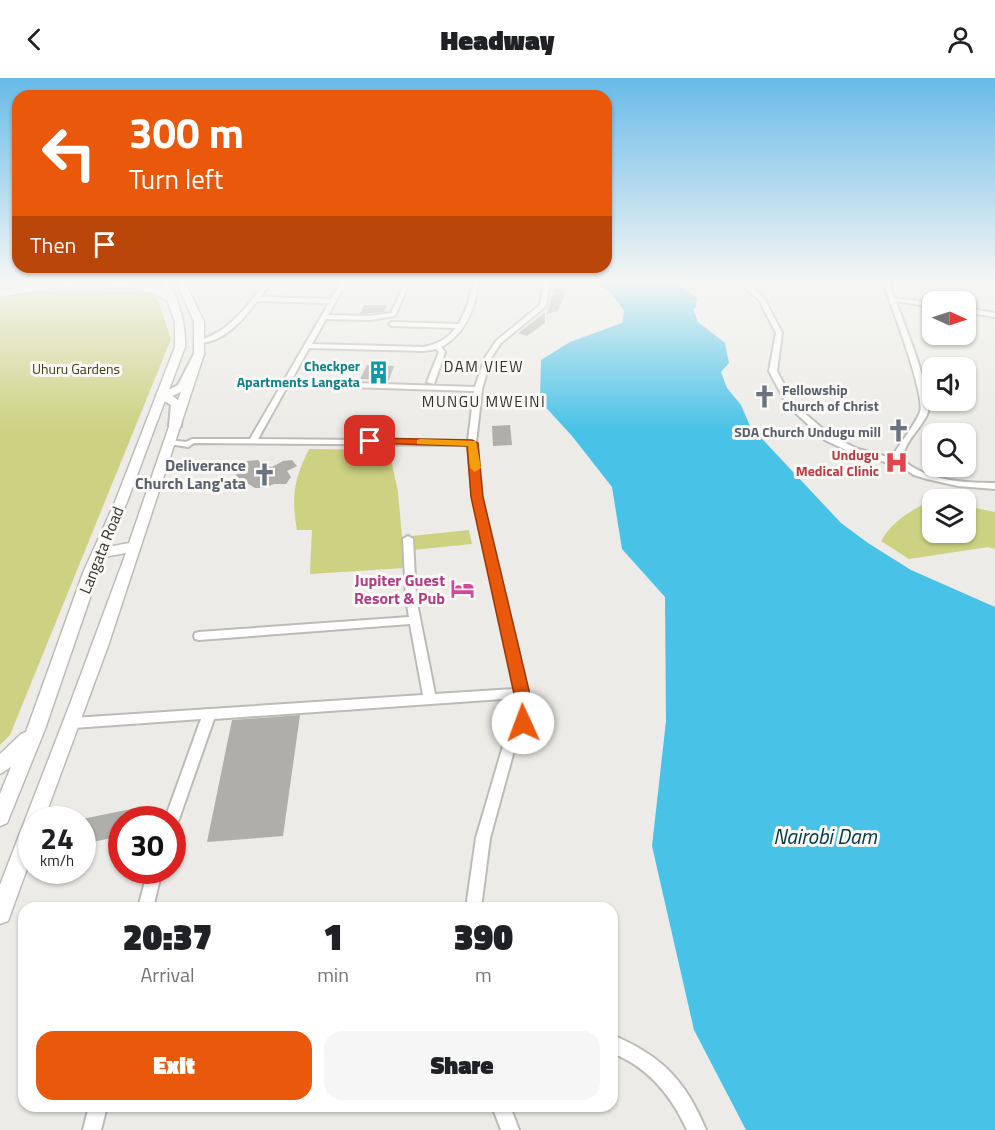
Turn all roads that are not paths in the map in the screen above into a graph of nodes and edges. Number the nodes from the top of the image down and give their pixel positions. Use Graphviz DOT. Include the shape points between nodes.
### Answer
graph roads {
  1 [pos="182,331"];
  2 [pos="199,331"];
  3 [pos="226,331"];
  4 [pos="316,331"];
  5 [pos="456,331"];
  6 [pos="512,331"];
  7 [pos="778,331"];
  8 [pos="904,331"];
  9 [pos="308,346"];
  10 [pos="438,347"];
  11 [pos="199,348"];
  12 [pos="431,382"];
  13 [pos="285,383"];
  14 [pos="478,389"];
  15 [pos="162,396"];
  16 [pos="175,426"];
  17 [pos="252,441"];
  18 [pos="472,443"];
  19 [pos="168,447"];
  20 [pos="902,464"];
  21 [pos="995,486"];
  22 [pos="408,540"];
  23 [pos="134,547"];
  24 [pos="98,553"];
  25 [pos="416,620"];
  26 [pos="199,636"];
  27 [pos="522,693"];
  28 [pos="430,700"];
  29 [pos="208,715"];
  30 [pos="73,723"];
  31 [pos="36,729"];
  32 [pos="0,766"];
  33 [pos="39,806"];
  34 [pos="176,806"];
  35 [pos="0,817"];
  36 [pos="18,864"];
  37 [pos="151,884"];
  38 [pos="147,902"];
  39 [pos="474,902"];
  40 [pos="0,913"];
  41 [pos="618,1046"];
  42 [pos="97,1112"];
  43 [pos="503,1112"];
  44 [pos="93,1130"];
  45 [pos="510,1130"];
  46 [pos="697,1130"];
  1 -- 15 [label="main road, Langata Road"];
  2 -- 11 [label="main road, Langata Road"];
  3 -- 11 [label="street"];
  4 -- 9 [label="street"];
  5 -- 10 [label="street"];
  6 -- 14 [label="street" via="498,342 488,358"];
  7 -- 20 [label="street" via="773,371 791,405 828,438 855,451"];
  8 -- 20 [label="street" via="925,403 924,412 899,452"];
  9 -- 10 [label="street" via="424,350"];
  9 -- 13 [label="street"];
  10 -- 12 [label="street" via="442,352"];
  11 -- 15 [label="main road" via="183,387"];
  11 -- 16 [label="main road, Langata Road"];
  13 -- 14 [label="street"];
  13 -- 17 [label="street"];
  14 -- 18 [label="street"];
  15 -- 16 [label="main road" via="177,403"];
  15 -- 24 [label="main road, Langata Road"];
  16 -- 19 [label="main road, Langata Road"];
  17 -- 18 [label="street"];
  17 -- 19 [label="street" via="192,441 188,447"];
  18 -- 27 [label="street" via="477,497"];
  19 -- 23 [label="main road, Langata Road"];
  20 -- 21 [label="street" via="946,480"];
  22 -- 25 [label="street"];
  23 -- 24 [label="main road"];
  23 -- 30 [label="main road, Langata Road"];
  24 -- 31 [label="main road, Langata Road"];
  25 -- 26 [label="street"];
  25 -- 28 [label="street"];
  27 -- 28 [label="street"];
  27 -- 39 [label="street" via="525,718 509,746 483,838"];
  28 -- 29 [label="street"];
  29 -- 30 [label="street"];
  29 -- 34 [label="street"];
  30 -- 33 [label="main road, Langata Road"];
  31 -- 32 [label="main road"];
  31 -- 35 [label="main road, Langata Road"];
  36 -- 40 [label="main road"];
  37 -- 38 [label="street"];
  41 -- 46 [label="street" via="636,1053 661,1072"];
  42 -- 44 [label="street"];
  43 -- 45 [label="street"];
}
